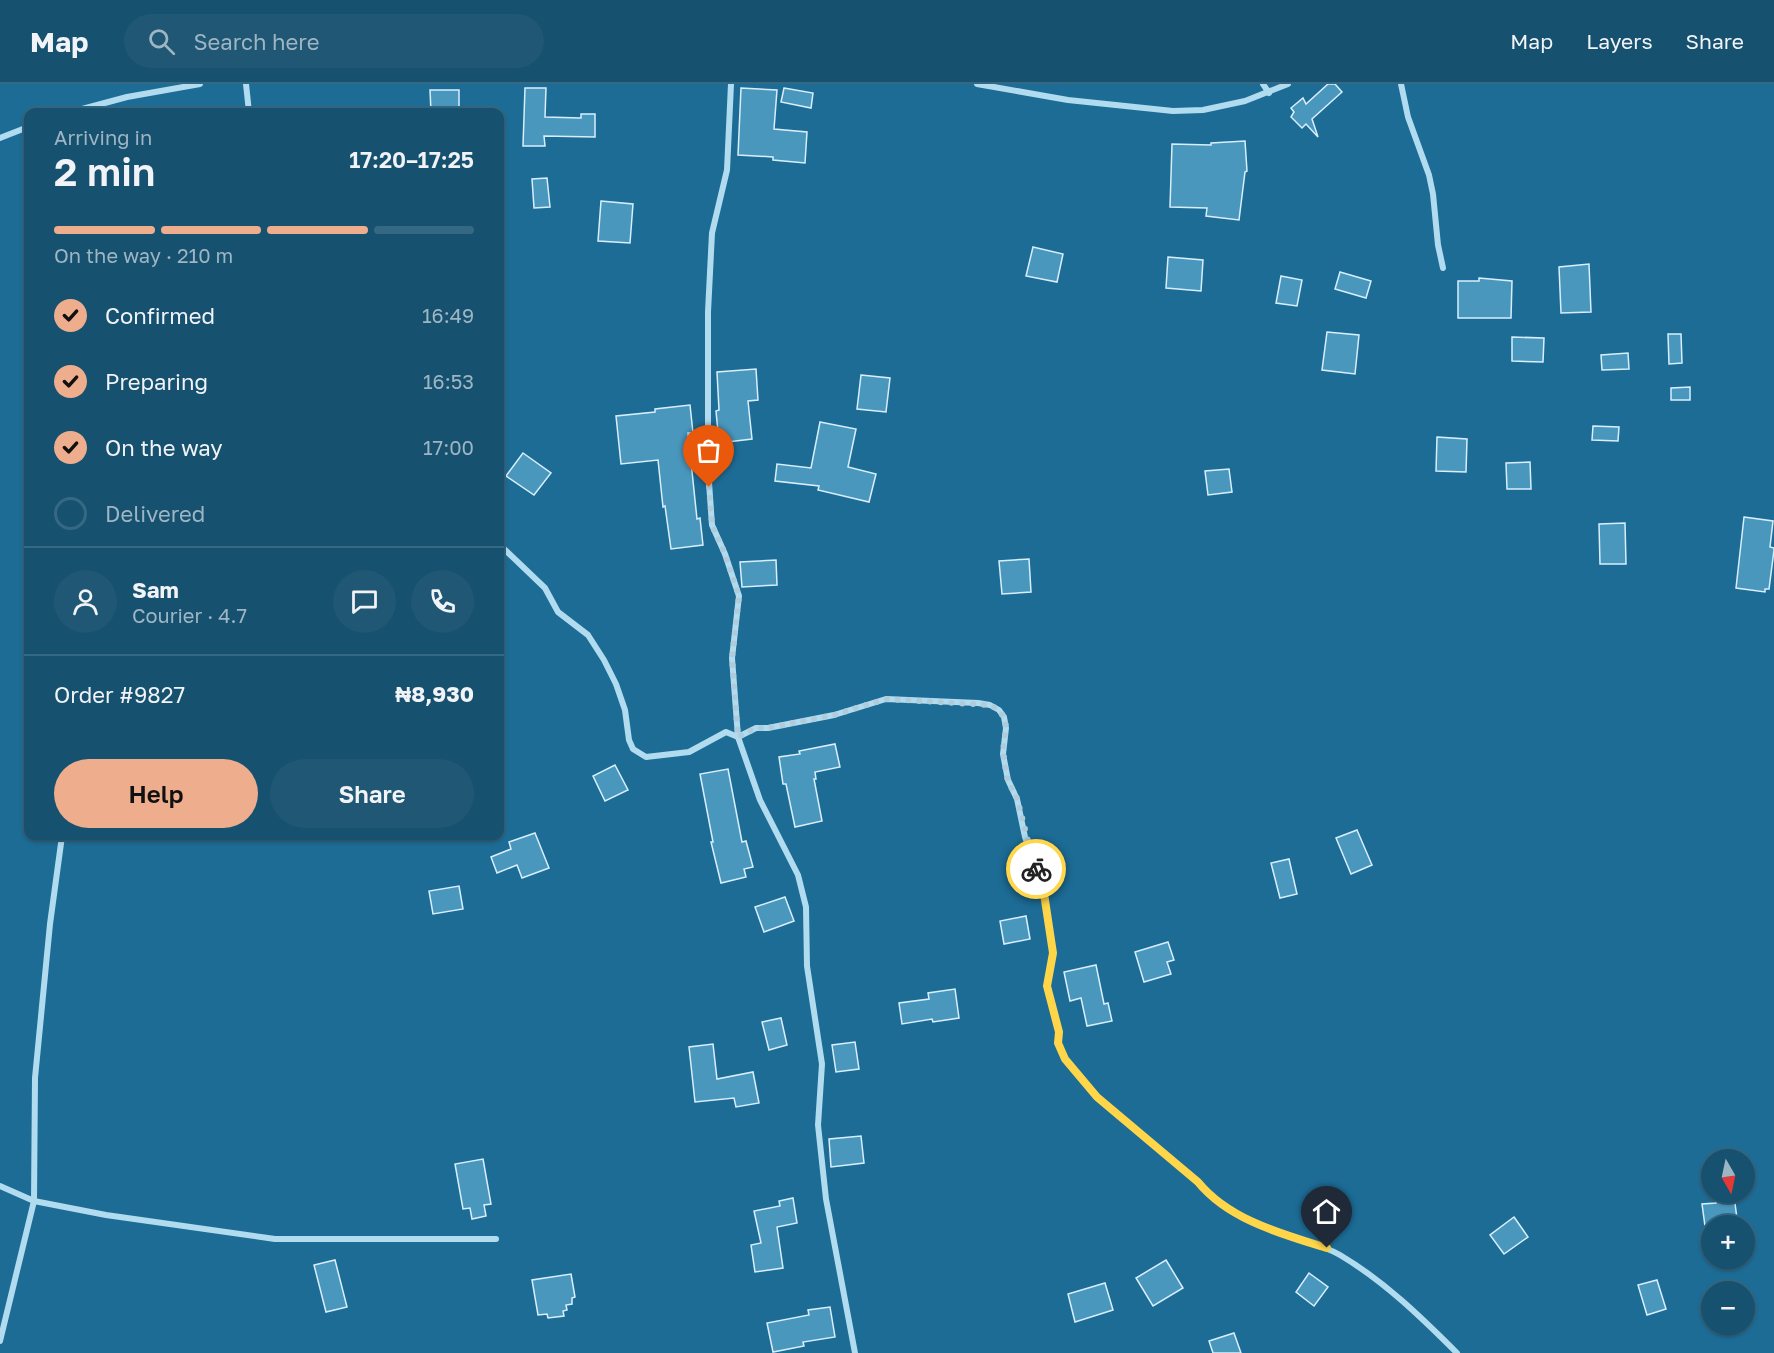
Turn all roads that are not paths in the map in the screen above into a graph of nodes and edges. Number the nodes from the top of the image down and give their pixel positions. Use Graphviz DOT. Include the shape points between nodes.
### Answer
graph roads {
  1 [pos="200,84"];
  2 [pos="246,84"];
  3 [pos="731,84"];
  4 [pos="977,84"];
  5 [pos="1263,84"];
  6 [pos="1288,84"];
  7 [pos="1401,84"];
  8 [pos="1269,93"];
  9 [pos="86,108"];
  10 [pos="249,108"];
  11 [pos="24,129"];
  12 [pos="0,138"];
  13 [pos="1443,268"];
  14 [pos="504,549"];
  15 [pos="738,737"];
  16 [pos="61,840"];
  17 [pos="0,1186"];
  18 [pos="34,1201"];
  19 [pos="496,1239"];
  20 [pos="0,1341"];
  21 [pos="855,1353"];
  22 [pos="1457,1353"];
  1 -- 9 [label="street"];
  2 -- 10 [label="street"];
  3 -- 15 [label="street" via="727,170 712,233 708,468 712,525 739,596 732,658"];
  4 -- 8 [label="street" via="1068,100 1173,111 1203,110"];
  5 -- 8 [label="street"];
  6 -- 8 [label="street"];
  7 -- 13 [label="street" via="1408,117 1429,175"];
  11 -- 12 [label="street"];
  14 -- 15 [label="street" via="545,588 558,612 582,629 599,652 619,692 633,749 654,757 689,752 726,732"];
  15 -- 21 [label="street" via="760,800 798,875 806,907 807,966 822,1064 818,1125 826,1198"];
  15 -- 22 [label="street" via="756,728 834,715 886,699 978,702 999,710 1006,728 1003,754 1008,780 1043,887 1053,953 1047,986 1065,1059 1097,1097 1212,1198 1235,1214 1327,1248 1365,1270"];
  16 -- 18 [label="street" via="35,1078"];
  17 -- 18 [label="street"];
  18 -- 19 [label="street" via="275,1239"];
  18 -- 20 [label="street"];
}
